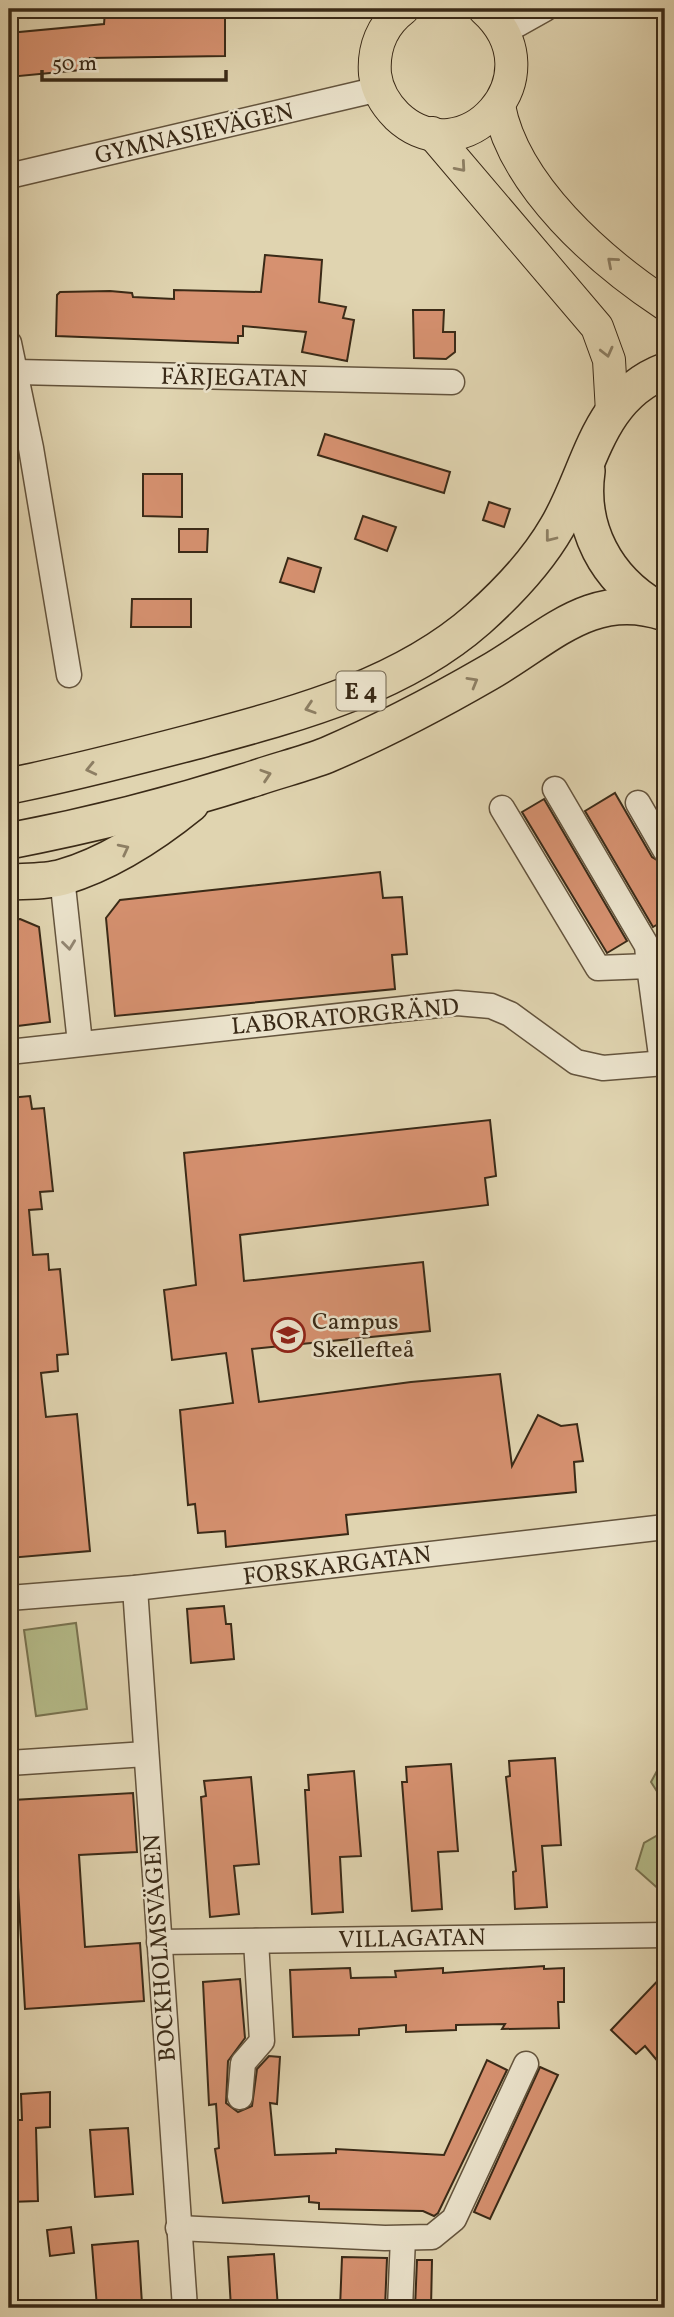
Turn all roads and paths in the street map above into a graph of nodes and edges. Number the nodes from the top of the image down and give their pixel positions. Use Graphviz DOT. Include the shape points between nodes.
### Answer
graph roads {
  1 [pos="378,9"];
  2 [pos="403,9"];
  3 [pos="545,9"];
  4 [pos="492,16"];
  5 [pos="375,53"];
  6 [pos="379,89"];
  7 [pos="499,106"];
  8 [pos="432,133"];
  9 [pos="9,176"];
  10 [pos="665,304"];
  11 [pos="9,343"];
  12 [pos="665,371"];
  13 [pos="17,372"];
  14 [pos="452,382"];
  15 [pos="606,422"];
  16 [pos="665,612"];
  17 [pos="69,674"];
  18 [pos="9,786"];
  19 [pos="555,789"];
  20 [pos="201,796"];
  21 [pos="638,803"];
  22 [pos="502,808"];
  23 [pos="9,841"];
  24 [pos="665,850"];
  25 [pos="62,877"];
  26 [pos="9,882"];
  27 [pos="657,966"];
  28 [pos="80,1043"];
  29 [pos="9,1052"];
  30 [pos="664,1063"];
  31 [pos="665,1527"];
  32 [pos="135,1588"];
  33 [pos="9,1598"];
  34 [pos="146,1754"];
  35 [pos="9,1763"];
  36 [pos="665,1935"];
  37 [pos="256,1941"];
  38 [pos="159,1942"];
  39 [pos="526,2064"];
  40 [pos="240,2097"];
  41 [pos="178,2228"];
  42 [pos="403,2238"];
  43 [pos="186,2308"];
  44 [pos="400,2308"];
  1 -- 5 [label="main road"];
  2 -- 5 [label="main road" via="382,32"];
  3 -- 4 [label="street"];
  4 -- 7 [label="main road" via="512,65 510,84"];
  5 -- 6 [label="main road"];
  6 -- 8 [label="main road" via="400,118"];
  6 -- 9 [label="street, GYMNASIEVÄGEN"];
  7 -- 8 [label="main road" via="464,131"];
  10 -- 7 [label="main road, one-way" via="576,231 531,180 506,137"];
  8 -- 15 [label="main road, one-way" via="597,327 609,360"];
  11 -- 13 [label="street"];
  12 -- 15 [label="highway" via="644,382"];
  13 -- 14 [label="street, FÄRJEGATAN"];
  13 -- 17 [label="street"];
  15 -- 16 [label="highway" via="584,486 591,532 618,579"];
  15 -- 18 [label="highway, E 4, one-way" via="557,528 479,619 439,649 364,690 258,724 92,769"];
  20 -- 16 [label="highway, E 4, one-way" via="325,755 423,710 600,607 634,604"];
  19 -- 27 [label="street"];
  20 -- 23 [label="highway, E 4"];
  25 -- 20 [label="highway, one-way" via="156,832"];
  21 -- 24 [label="street"];
  22 -- 27 [label="street" via="598,968"];
  25 -- 26 [label="highway"];
  25 -- 28 [label="street, one-way"];
  27 -- 30 [label="street"];
  28 -- 29 [label="street, LABORATORGRÄND"];
  28 -- 30 [label="street, LABORATORGRÄND" via="457,1003 491,1006 510,1014 576,1062 603,1068"];
  31 -- 32 [label="street, FORSKARGATAN"];
  32 -- 33 [label="street, FORSKARGATAN"];
  32 -- 34 [label="street, BOCKHOLMSVÄGEN"];
  34 -- 35 [label="street"];
  34 -- 38 [label="street, BOCKHOLMSVÄGEN"];
  36 -- 37 [label="street, VILLAGATAN"];
  37 -- 38 [label="street, VILLAGATAN"];
  37 -- 40 [label="street" via="262,2040 243,2063"];
  38 -- 41 [label="street, BOCKHOLMSVÄGEN"];
  39 -- 42 [label="street" via="454,2219 432,2237"];
  41 -- 42 [label="street"];
  41 -- 43 [label="street, BOCKHOLMSVÄGEN"];
  42 -- 44 [label="street"];
}
